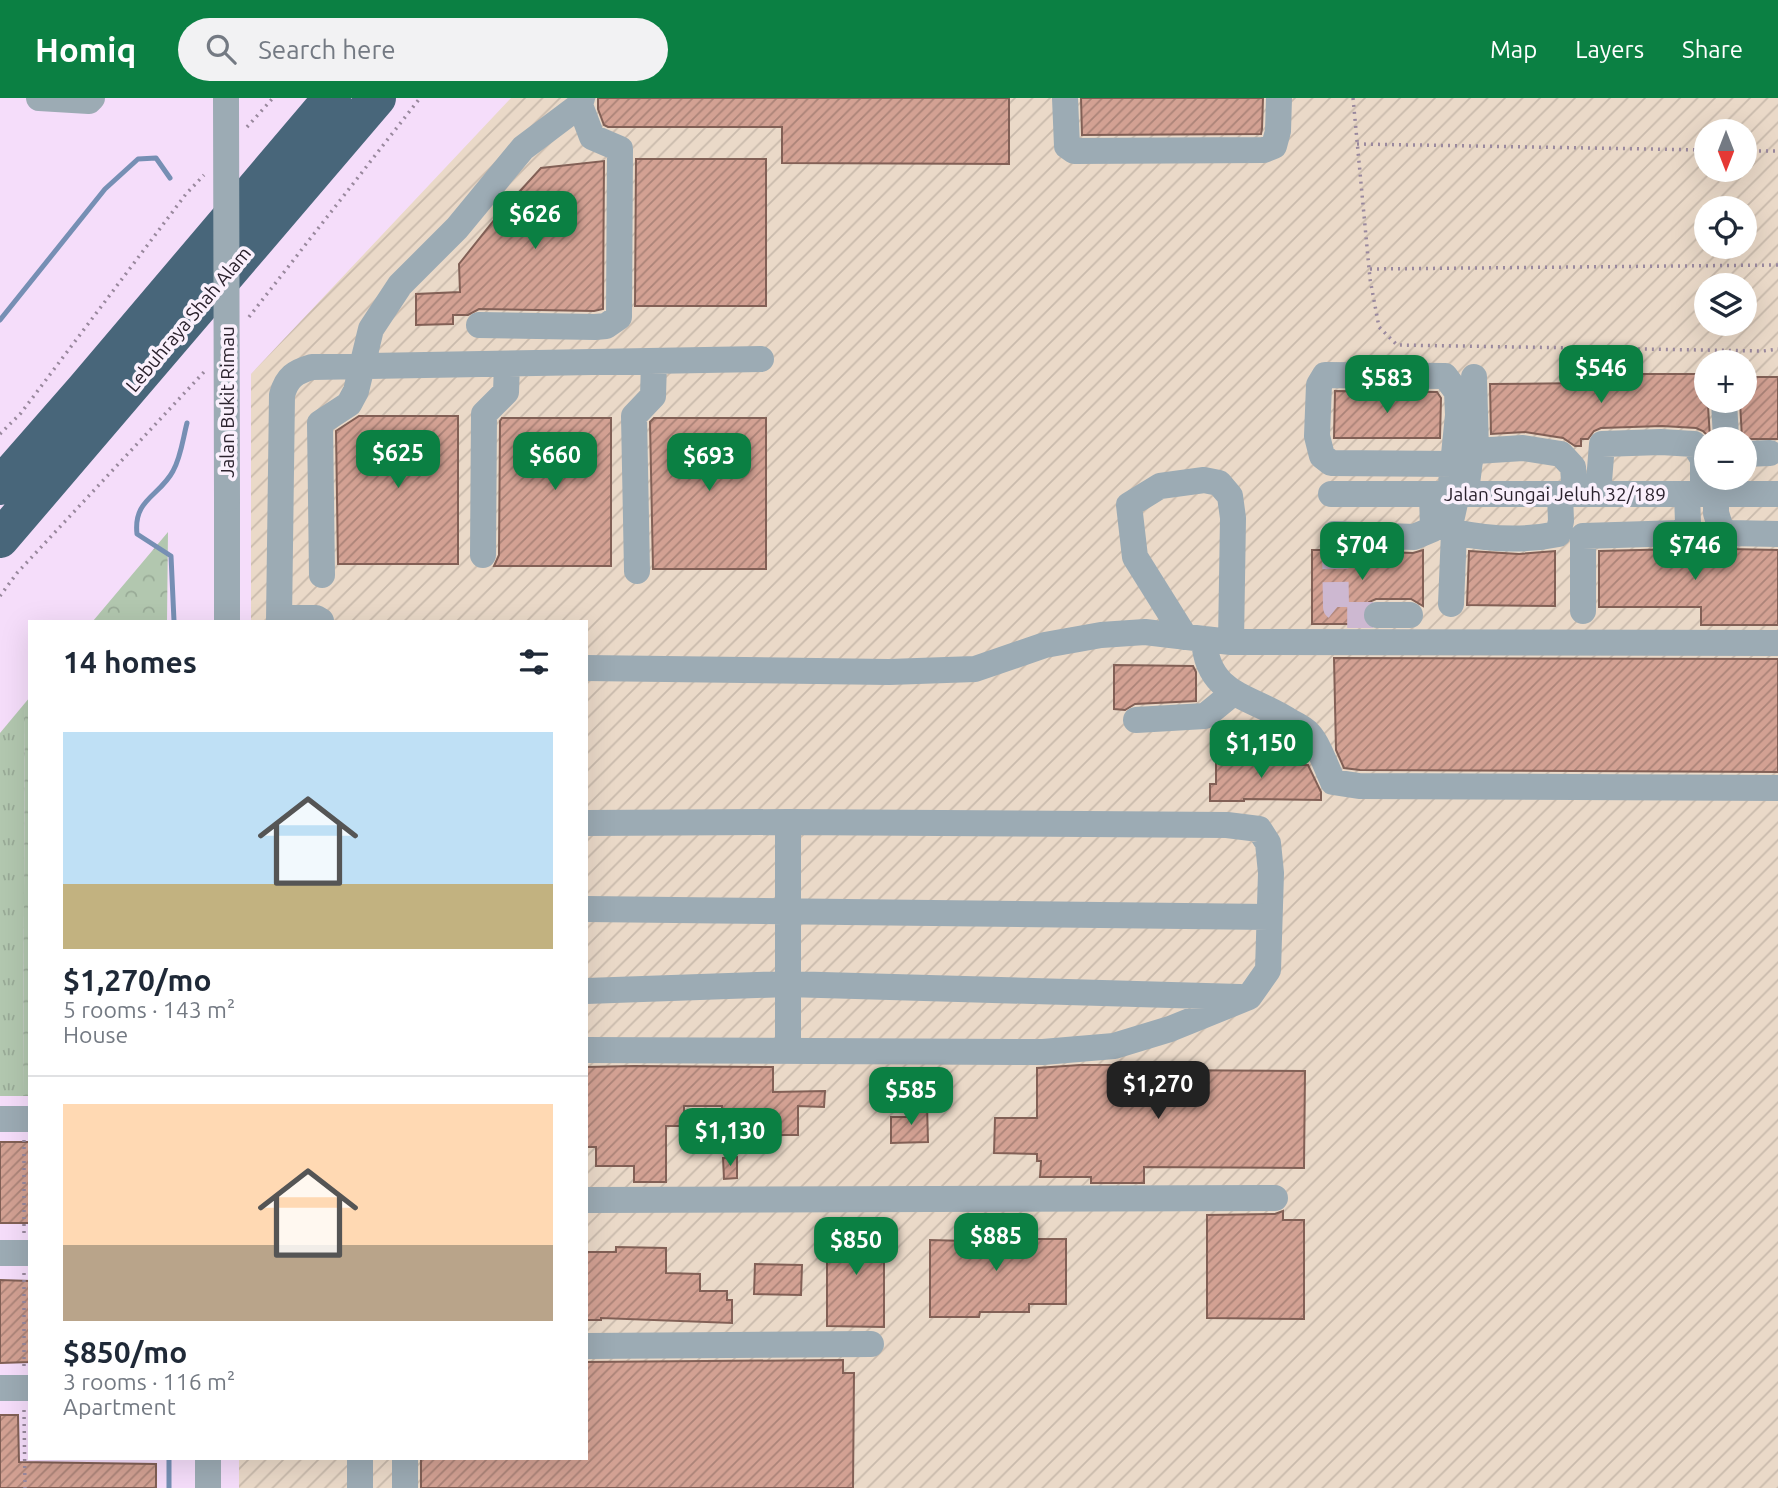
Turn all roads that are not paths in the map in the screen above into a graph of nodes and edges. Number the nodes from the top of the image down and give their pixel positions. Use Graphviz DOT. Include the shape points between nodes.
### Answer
graph roads {
  1 [pos="39,98"];
  2 [pos="92,98"];
  3 [pos="226,98"];
  4 [pos="332,98"];
  5 [pos="377,98"];
  6 [pos="1065,98"];
  7 [pos="1279,98"];
  8 [pos="581,101"];
  9 [pos="479,325"];
  10 [pos="761,359"];
  11 [pos="654,362"];
  12 [pos="507,365"];
  13 [pos="361,366"];
  14 [pos="1474,377"];
  15 [pos="1476,451"];
  16 [pos="1331,463"];
  17 [pos="1452,464"];
  18 [pos="0,486"];
  19 [pos="1712,491"];
  20 [pos="1331,494"];
  21 [pos="1451,494"];
  22 [pos="1580,494"];
  23 [pos="1778,494"];
  24 [pos="1454,531"];
  25 [pos="1778,534"];
  26 [pos="1583,536"];
  27 [pos="0,539"];
  28 [pos="482,555"];
  29 [pos="637,571"];
  30 [pos="322,575"];
  31 [pos="1451,604"];
  32 [pos="1583,611"];
  33 [pos="1377,615"];
  34 [pos="1410,615"];
  35 [pos="227,620"];
  36 [pos="279,620"];
  37 [pos="319,620"];
  38 [pos="1194,638"];
  39 [pos="1231,642"];
  40 [pos="1778,643"];
  41 [pos="588,668"];
  42 [pos="1233,693"];
  43 [pos="1136,720"];
  44 [pos="1778,788"];
  45 [pos="788,822"];
  46 [pos="588,823"];
  47 [pos="588,909"];
  48 [pos="788,910"];
  49 [pos="1269,917"];
  50 [pos="787,984"];
  51 [pos="588,991"];
  52 [pos="1249,997"];
  53 [pos="588,1050"];
  54 [pos="788,1050"];
  55 [pos="1275,1198"];
  56 [pos="588,1200"];
  57 [pos="871,1344"];
  58 [pos="588,1346"];
  59 [pos="208,1460"];
  60 [pos="359,1460"];
  61 [pos="405,1460"];
  62 [pos="208,1488"];
  63 [pos="360,1488"];
  64 [pos="405,1488"];
  1 -- 2 [label="street"];
  3 -- 35 [label="street, Jalan Bukit Rimau, bridge"];
  4 -- 18 [label="highway, Lebuhraya Shah Alam"];
  5 -- 27 [label="highway, Lebuhraya Shah Alam"];
  6 -- 7 [label="street" via="1065,138 1074,150 1264,150 1278,139"];
  8 -- 9 [label="street" via="592,138 620,149 619,317 595,327"];
  8 -- 13 [label="street" via="523,148 457,228 400,285 371,329"];
  10 -- 11 [label="street"];
  11 -- 12 [label="street"];
  11 -- 29 [label="street" via="653,396 634,416"];
  12 -- 13 [label="street"];
  12 -- 28 [label="street" via="506,392 484,414"];
  13 -- 30 [label="street" via="349,404 320,423"];
  13 -- 36 [label="street" via="313,367 287,379 282,395"];
  14 -- 15 [label="street"];
  15 -- 21 [label="street"];
  15 -- 22 [label="street" via="1523,449 1561,454 1573,467"];
  16 -- 17 [label="street"];
  16 -- 17 [label="street" via="1322,456 1317,436 1319,385 1325,375 1445,376 1457,392"];
  16 -- 20 [label="street"];
  17 -- 21 [label="street"];
  19 -- 22 [label="street, Jalan Sungai Jeluh 32/189"];
  19 -- 22 [label="street" via="1694,444 1661,442 1602,444"];
  19 -- 23 [label="street, Jalan Sungai Jeluh 32/189"];
  19 -- 25 [label="street" via="1721,529"];
  19 -- 26 [label="street" via="1681,533"];
  20 -- 21 [label="street, Jalan Sungai Jeluh 32/189"];
  20 -- 21 [label="street" via="1334,539 1414,537 1433,529"];
  21 -- 22 [label="street, Jalan Sungai Jeluh 32/189"];
  21 -- 24 [label="street"];
  22 -- 24 [label="street" via="1561,521 1558,534 1478,537"];
  22 -- 26 [label="street"];
  24 -- 31 [label="street"];
  26 -- 32 [label="street"];
  33 -- 34 [label="street"];
  36 -- 37 [label="street"];
  38 -- 39 [label="street"];
  38 -- 39 [label="street" via="1135,556 1129,505 1160,486 1205,480 1219,483 1230,496"];
  38 -- 41 [label="street" via="1145,632 1101,635 1045,645 975,669"];
  38 -- 42 [label="street" via="1217,679"];
  39 -- 40 [label="street"];
  42 -- 43 [label="street" via="1205,716"];
  42 -- 44 [label="street" via="1275,710 1310,734 1333,782 1359,786"];
  45 -- 46 [label="street"];
  45 -- 48 [label="street"];
  45 -- 49 [label="street" via="1227,825 1259,829 1268,842"];
  47 -- 48 [label="street"];
  48 -- 49 [label="street"];
  48 -- 50 [label="street"];
  49 -- 52 [label="street" via="1268,970"];
  50 -- 51 [label="street"];
  50 -- 52 [label="street"];
  50 -- 54 [label="street"];
  52 -- 54 [label="street" via="1114,1046 1043,1052"];
  53 -- 54 [label="street"];
  55 -- 56 [label="street"];
  57 -- 58 [label="street"];
  59 -- 62 [label="street"];
  60 -- 63 [label="street"];
  61 -- 64 [label="street"];
}
